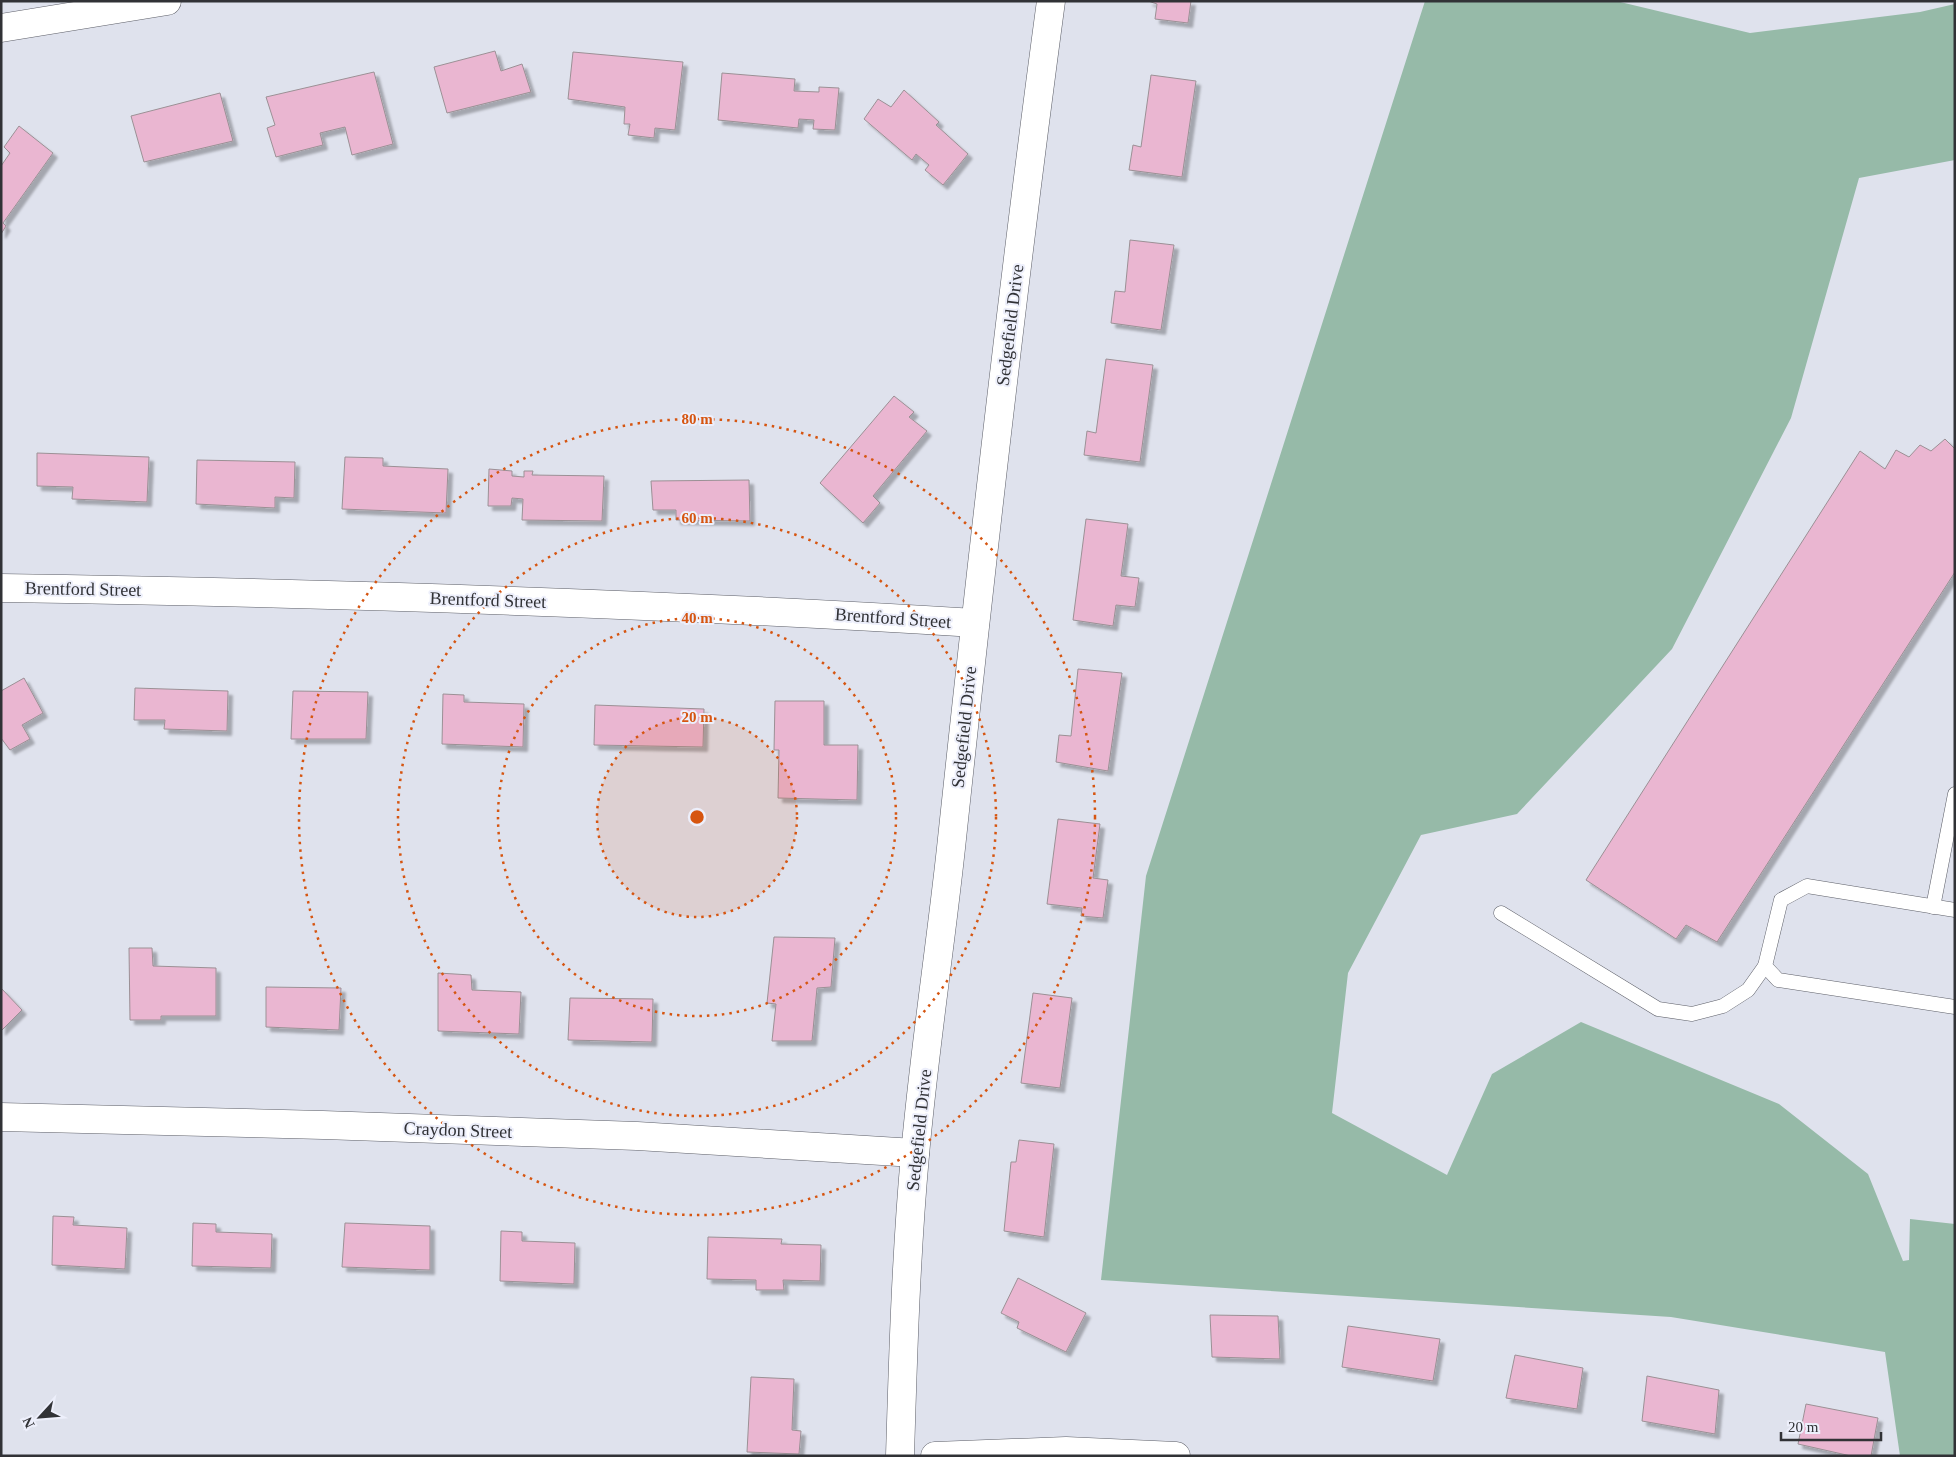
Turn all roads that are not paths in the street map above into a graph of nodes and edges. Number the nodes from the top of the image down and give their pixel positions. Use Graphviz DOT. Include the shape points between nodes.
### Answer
graph roads {
  1 [pos="167,1"];
  2 [pos="1051,1"];
  3 [pos="1,28"];
  4 [pos="1,588"];
  5 [pos="975,623"];
  6 [pos="1955,794"];
  7 [pos="1933,907"];
  8 [pos="1955,910"];
  9 [pos="1501,913"];
  10 [pos="1765,966"];
  11 [pos="1955,1006"];
  12 [pos="1,1117"];
  13 [pos="915,1153"];
  14 [pos="900,1456"];
  15 [pos="935,1456"];
  16 [pos="1176,1456"];
  1 -- 3 [label="street"];
  2 -- 5 [label="street, Sedgefield Drive"];
  4 -- 5 [label="street, Brentford Street" via="546,602"];
  5 -- 13 [label="street, Sedgefield Drive"];
  6 -- 7 [label="lane"];
  7 -- 8 [label="lane"];
  7 -- 10 [label="lane" via="1807,886 1782,900"];
  9 -- 10 [label="lane" via="1658,1009 1692,1014 1723,1006 1748,990"];
  10 -- 11 [label="lane" via="1778,980"];
  12 -- 13 [label="street, Craydon Street" via="637,1136"];
  13 -- 14 [label="street, Sedgefield Drive" via="906,1282"];
  15 -- 16 [label="street" via="1066,1451"];
}
